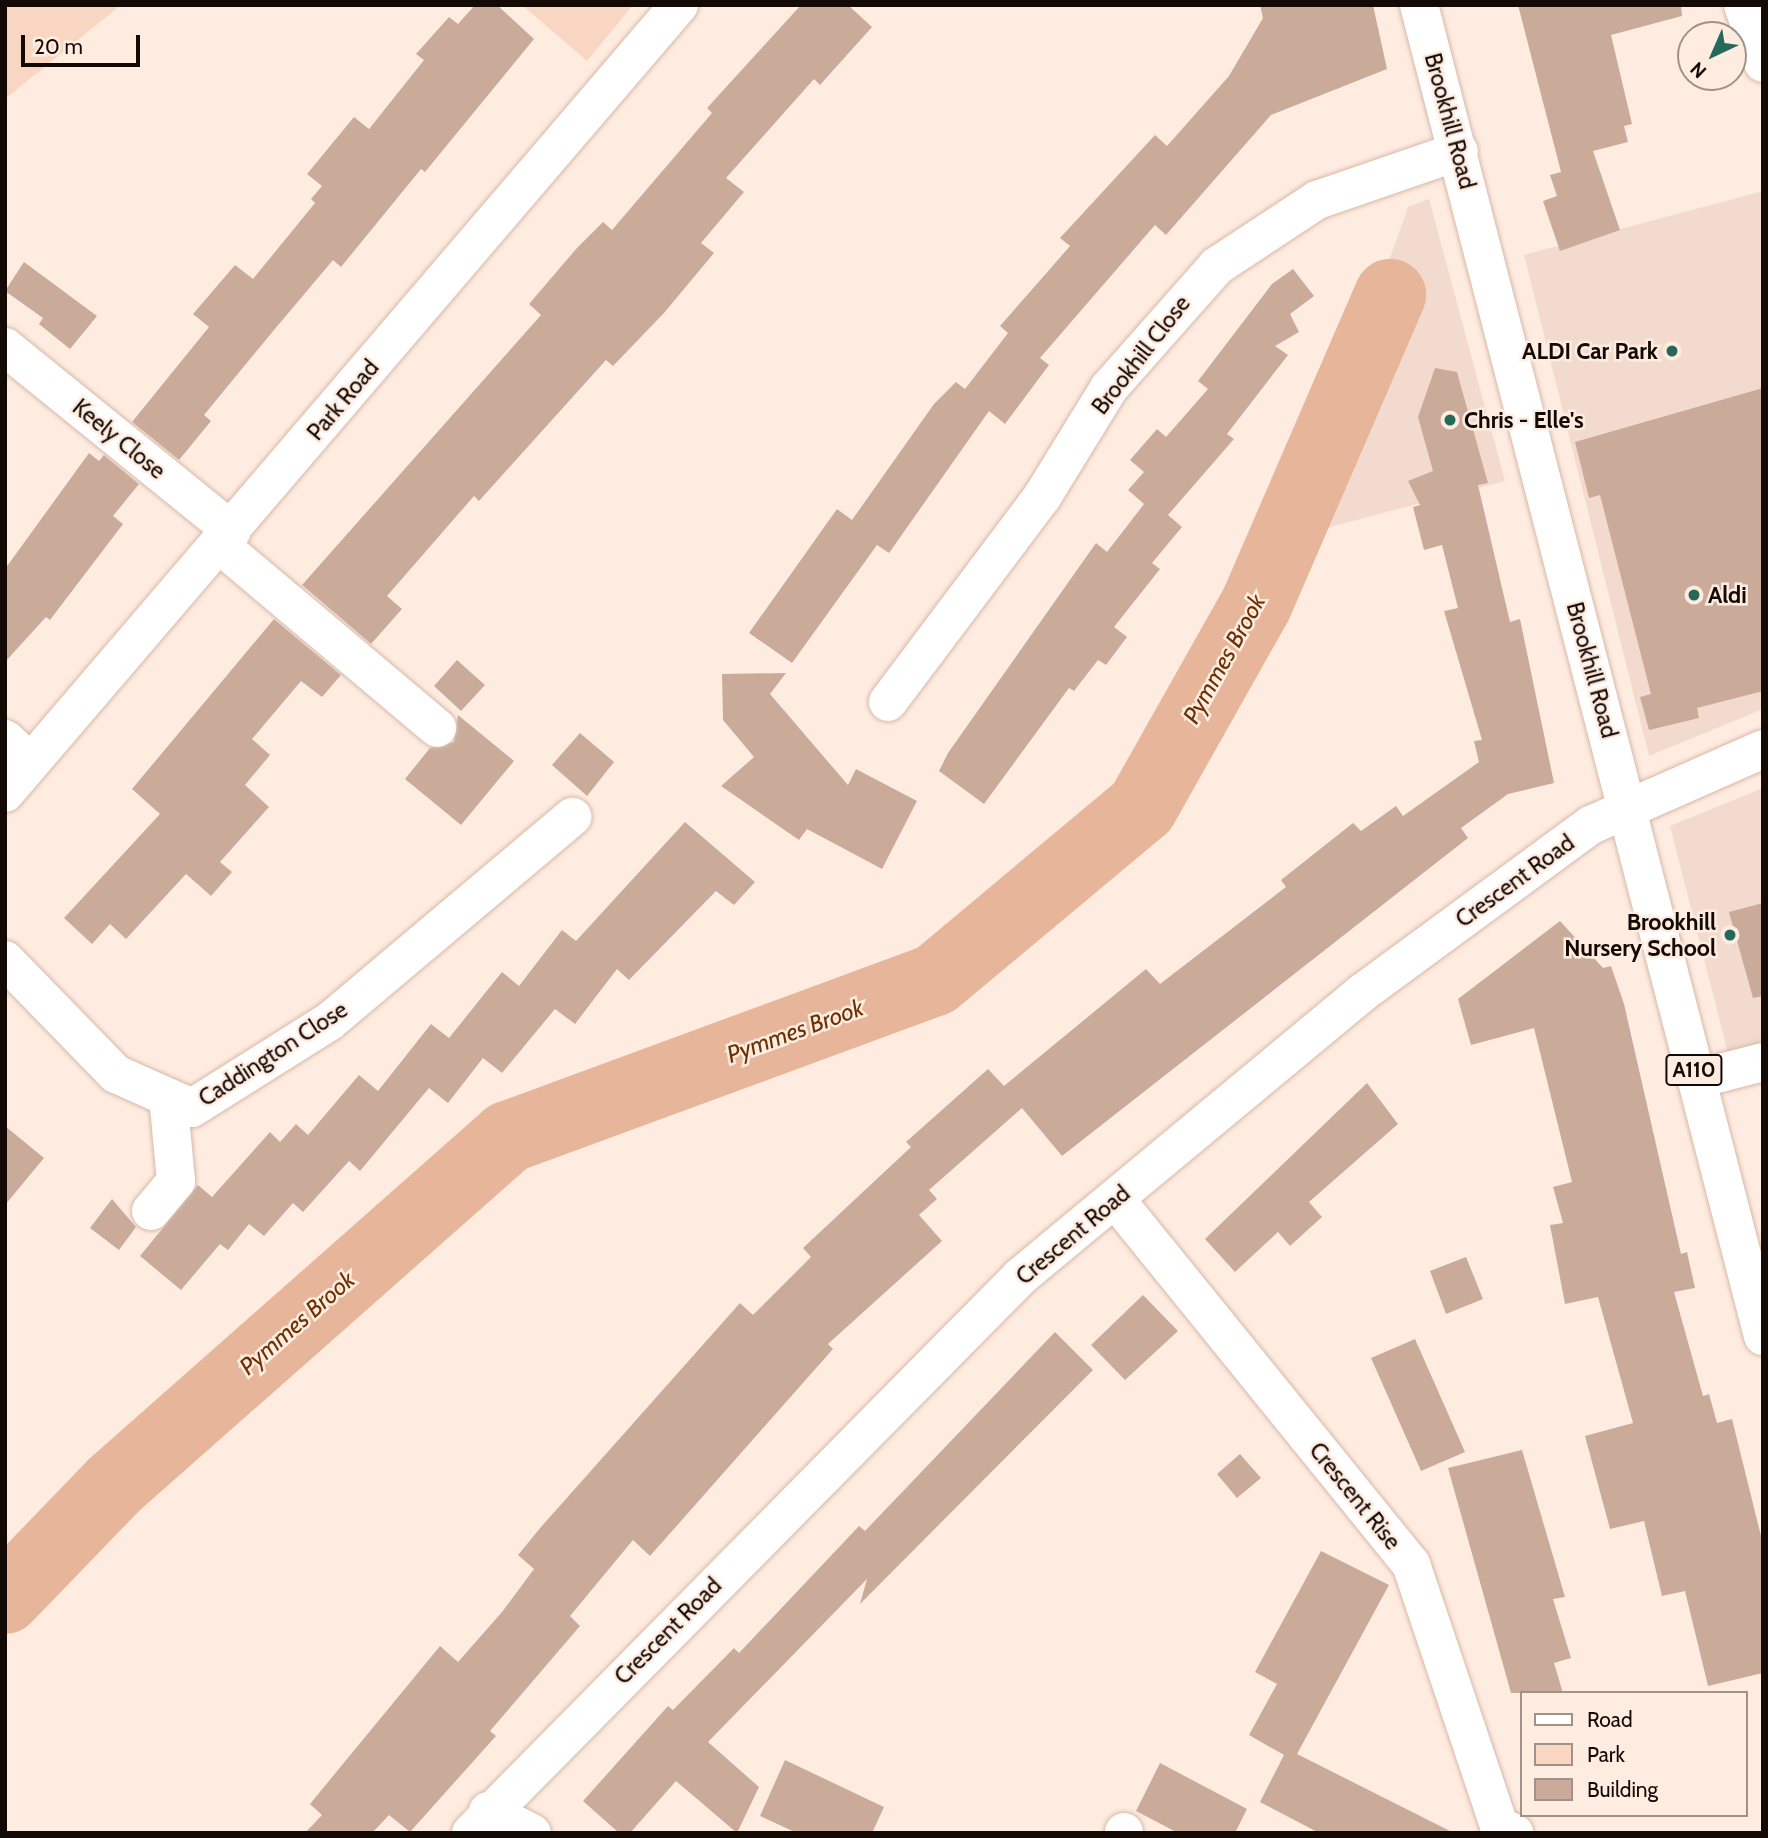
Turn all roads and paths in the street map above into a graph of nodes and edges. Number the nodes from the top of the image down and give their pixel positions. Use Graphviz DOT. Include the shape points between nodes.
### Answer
graph roads {
  1 [pos="679,5"];
  2 [pos="1419,5"];
  3 [pos="1743,5"];
  4 [pos="1763,63"];
  5 [pos="1459,150"];
  6 [pos="5,347"];
  7 [pos="226,538"];
  8 [pos="888,702"];
  9 [pos="437,728"];
  10 [pos="1763,749"];
  11 [pos="18,751"];
  12 [pos="5,793"];
  13 [pos="1627,804"];
  14 [pos="572,817"];
  15 [pos="5,960"];
  16 [pos="1763,1062"];
  17 [pos="1697,1079"];
  18 [pos="168,1097"];
  19 [pos="1116,1200"];
  20 [pos="151,1211"];
  21 [pos="1763,1336"];
  22 [pos="480,1822"];
  23 [pos="533,1833"];
  24 [pos="1514,1833"];
  1 -- 7 [label="street, Park Road"];
  2 -- 5 [label="street, Brookhill Road / A110"];
  3 -- 4 [label="street"];
  5 -- 8 [label="street, Brookhill Close" via="1317,200 1217,266 1110,388 1042,497"];
  5 -- 13 [label="street, Brookhill Road / A110"];
  6 -- 7 [label="street, Keely Close"];
  7 -- 9 [label="street, Keely Close"];
  7 -- 11 [label="street, Park Road"];
  10 -- 13 [label="street, Crescent Road"];
  11 -- 12 [label="street, Park Road"];
  13 -- 17 [label="street, Brookhill Road / A110"];
  13 -- 19 [label="street, Crescent Road" via="1362,993"];
  14 -- 18 [label="street, Caddington Close" via="330,1021 192,1108"];
  15 -- 18 [label="street, Caddington Close" via="116,1074"];
  16 -- 17 [label="street"];
  17 -- 21 [label="street, Brookhill Road / A110"];
  18 -- 20 [label="street" via="176,1181"];
  19 -- 22 [label="street, Crescent Road" via="1020,1277"];
  19 -- 24 [label="street, Crescent Rise" via="1411,1564 1499,1826"];
  22 -- 23 [label="street"];
}
